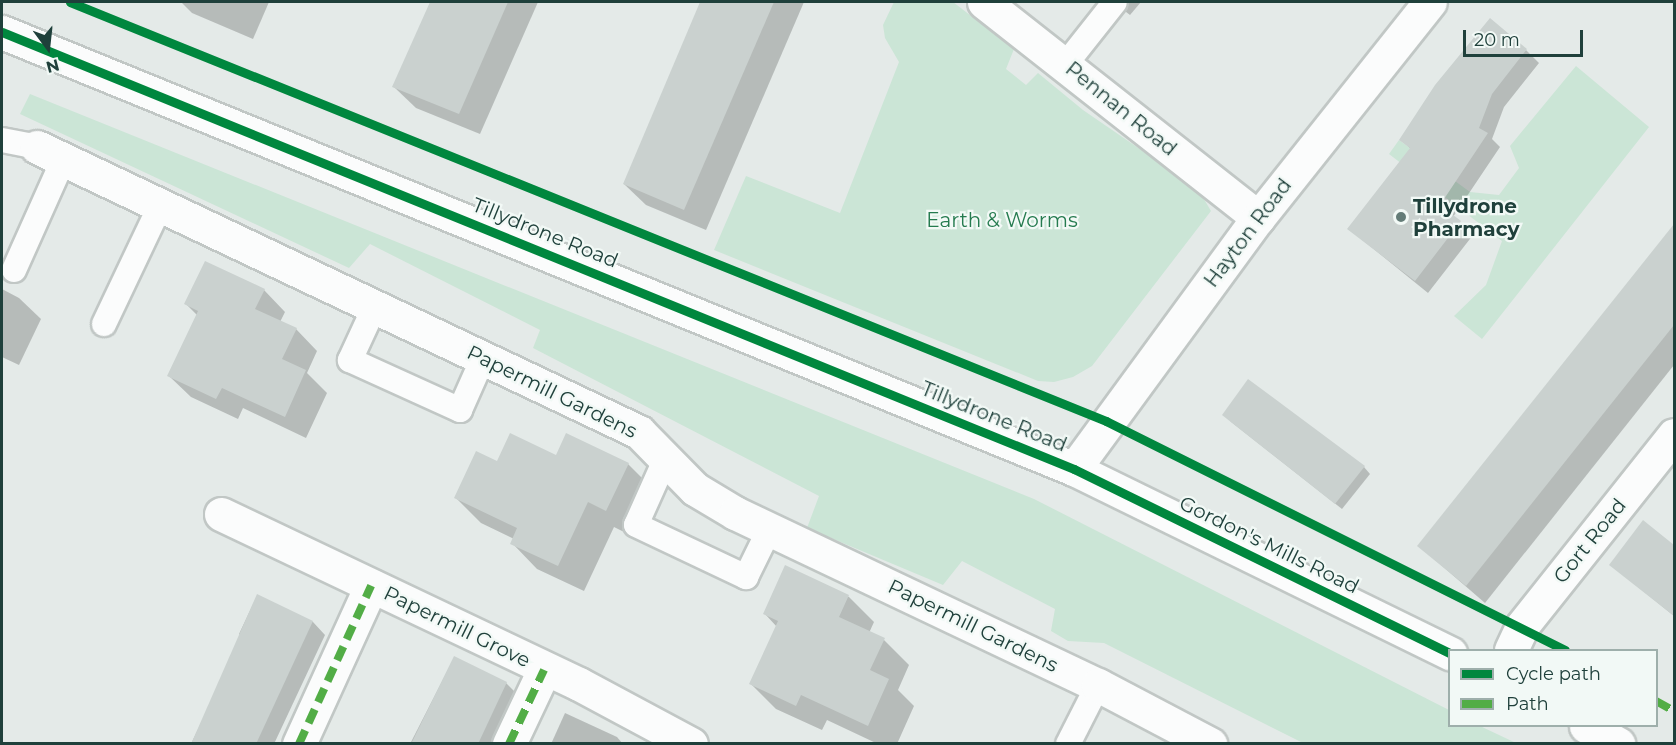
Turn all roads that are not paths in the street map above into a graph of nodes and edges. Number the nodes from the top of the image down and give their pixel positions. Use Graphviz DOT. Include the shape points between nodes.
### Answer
graph roads {
  1 [pos="984,2"];
  2 [pos="1115,2"];
  3 [pos="1430,2"];
  4 [pos="2,32"];
  5 [pos="1065,65"];
  6 [pos="2,140"];
  7 [pos="51,153"];
  8 [pos="160,206"];
  9 [pos="1258,218"];
  10 [pos="14,270"];
  11 [pos="375,306"];
  12 [pos="104,324"];
  13 [pos="483,358"];
  14 [pos="1674,435"];
  15 [pos="666,458"];
  16 [pos="1074,470"];
  17 [pos="221,514"];
  18 [pos="770,528"];
  19 [pos="371,586"];
  20 [pos="1512,649"];
  21 [pos="1448,653"];
  22 [pos="544,669"];
  23 [pos="1098,685"];
  24 [pos="1588,727"];
  25 [pos="299,744"];
  26 [pos="508,744"];
  27 [pos="692,744"];
  28 [pos="1068,744"];
  29 [pos="1210,744"];
  30 [pos="1618,744"];
  1 -- 5 [label="street, Pennan Road"];
  2 -- 5 [label="lane"];
  3 -- 9 [label="street, Hayton Road"];
  4 -- 16 [label="street, Tillydrone Road"];
  5 -- 9 [label="street, Pennan Road"];
  6 -- 7 [label="lane"];
  7 -- 8 [label="street, Papermill Gardens"];
  7 -- 10 [label="lane"];
  8 -- 11 [label="street, Papermill Gardens"];
  8 -- 12 [label="lane"];
  9 -- 16 [label="street, Hayton Road"];
  11 -- 13 [label="street, Papermill Gardens"];
  11 -- 13 [label="lane" via="350,360 460,410"];
  13 -- 15 [label="street, Papermill Gardens" via="639,432"];
  14 -- 20 [label="street, Gort Road" via="1522,626"];
  15 -- 18 [label="street, Papermill Gardens" via="695,489"];
  15 -- 18 [label="lane" via="636,525 746,577"];
  16 -- 21 [label="street, Gordon's Mills Road"];
  17 -- 19 [label="street, Papermill Grove"];
  18 -- 23 [label="street, Papermill Gardens"];
  19 -- 22 [label="street, Papermill Grove"];
  19 -- 25 [label="street"];
  22 -- 26 [label="street"];
  22 -- 27 [label="street, Papermill Grove"];
  23 -- 28 [label="lane"];
  23 -- 29 [label="street, Papermill Gardens"];
  24 -- 30 [label="street"];
}
